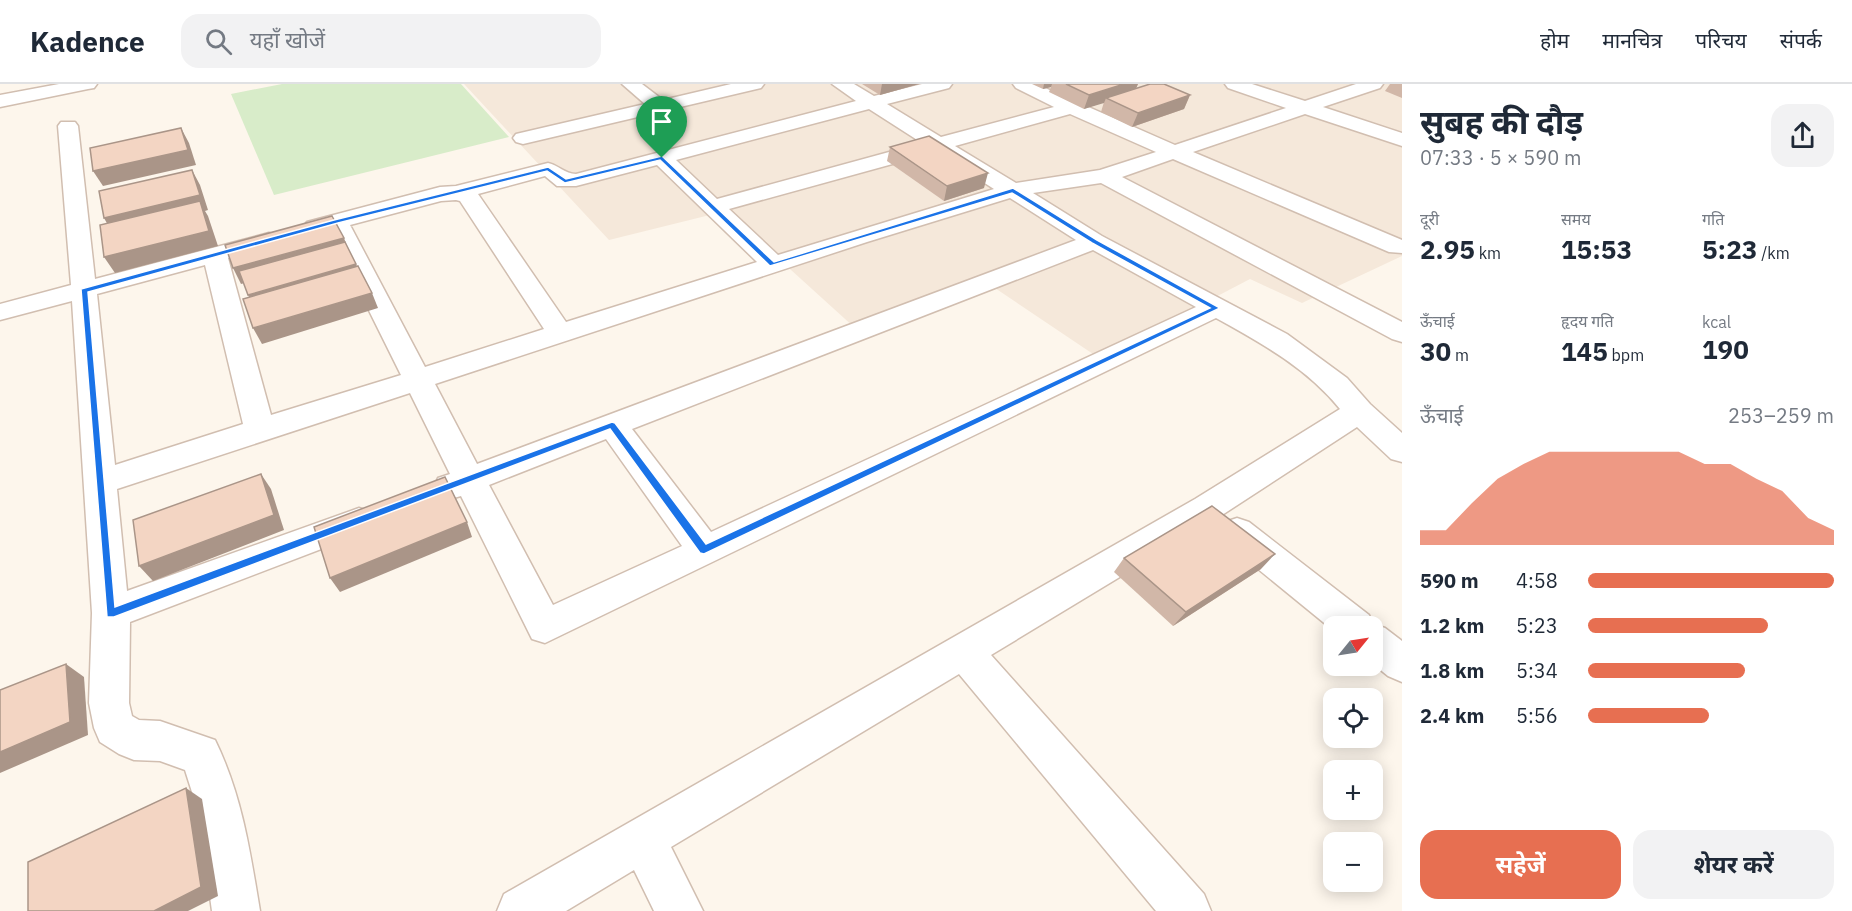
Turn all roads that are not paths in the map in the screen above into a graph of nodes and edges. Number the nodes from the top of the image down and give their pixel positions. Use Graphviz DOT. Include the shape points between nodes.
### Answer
graph roads {
  1 [pos="88,84"];
  2 [pos="631,84"];
  3 [pos="755,84"];
  4 [pos="842,84"];
  5 [pos="943,84"];
  6 [pos="1022,84"];
  7 [pos="1234,84"];
  8 [pos="1374,84"];
  9 [pos="0,101"];
  10 [pos="873,103"];
  11 [pos="660,108"];
  12 [pos="1071,108"];
  13 [pos="1304,108"];
  14 [pos="68,126"];
  15 [pos="523,138"];
  16 [pos="1402,140"];
  17 [pos="939,144"];
  18 [pos="1176,153"];
  19 [pos="662,158"];
  20 [pos="1104,176"];
  21 [pos="1013,190"];
  22 [pos="456,193"];
  23 [pos="712,207"];
  24 [pos="336,221"];
  25 [pos="1094,241"];
  26 [pos="1397,247"];
  27 [pos="214,255"];
  28 [pos="773,264"];
  29 [pos="84,290"];
  30 [pos="1216,308"];
  31 [pos="0,312"];
  32 [pos="560,333"];
  33 [pos="1402,333"];
  34 [pos="418,379"];
  35 [pos="1359,411"];
  36 [pos="612,425"];
  37 [pos="260,430"];
  38 [pos="1402,431"];
  39 [pos="1402,451"];
  40 [pos="469,480"];
  41 [pos="100,482"];
  42 [pos="424,496"];
  43 [pos="1207,508"];
  44 [pos="380,513"];
  45 [pos="704,550"];
  46 [pos="111,613"];
  47 [pos="1342,616"];
  48 [pos="1383,649"];
  49 [pos="963,651"];
  50 [pos="1402,664"];
  51 [pos="643,840"];
  52 [pos="236,911"];
  53 [pos="521,911"];
  54 [pos="679,911"];
  55 [pos="1187,911"];
  1 -- 9 [label="street"];
  2 -- 11 [label="street"];
  3 -- 11 [label="street"];
  4 -- 10 [label="street"];
  5 -- 10 [label="street"];
  6 -- 12 [label="street"];
  7 -- 13 [label="street"];
  8 -- 13 [label="street"];
  10 -- 17 [label="street"];
  10 -- 19 [label="street"];
  11 -- 15 [label="street"];
  12 -- 17 [label="street"];
  12 -- 18 [label="street"];
  13 -- 16 [label="street"];
  13 -- 18 [label="street"];
  14 -- 29 [label="street"];
  17 -- 21 [label="street"];
  17 -- 23 [label="street"];
  18 -- 20 [label="street"];
  18 -- 26 [label="street"];
  19 -- 22 [label="street" via="565,182 548,169"];
  19 -- 23 [label="street"];
  20 -- 21 [label="street"];
  20 -- 33 [label="street"];
  21 -- 25 [label="street"];
  21 -- 28 [label="street"];
  22 -- 24 [label="street"];
  22 -- 32 [label="street" via="468,196"];
  23 -- 28 [label="street"];
  24 -- 27 [label="street"];
  24 -- 34 [label="street"];
  25 -- 30 [label="street"];
  25 -- 36 [label="street"];
  27 -- 29 [label="street"];
  27 -- 37 [label="street"];
  28 -- 32 [label="street"];
  29 -- 31 [label="street"];
  29 -- 41 [label="street"];
  30 -- 35 [label="street" via="1293,352 1337,385"];
  30 -- 45 [label="street"];
  32 -- 34 [label="street"];
  34 -- 37 [label="street"];
  34 -- 40 [label="street"];
  35 -- 38 [label="street"];
  35 -- 39 [label="street"];
  35 -- 43 [label="street"];
  36 -- 40 [label="street"];
  36 -- 45 [label="street"];
  37 -- 41 [label="street"];
  40 -- 42 [label="street"];
  40 -- 45 [label="street" via="545,627"];
  41 -- 46 [label="street"];
  43 -- 47 [label="street"];
  43 -- 49 [label="street"];
  44 -- 46 [label="street"];
  46 -- 52 [label="street" via="109,703 115,728 134,740 160,741 200,755 211,775 221,817"];
  48 -- 50 [label="street"];
  49 -- 51 [label="street"];
  49 -- 55 [label="street"];
  51 -- 53 [label="street"];
  51 -- 54 [label="street"];
}
